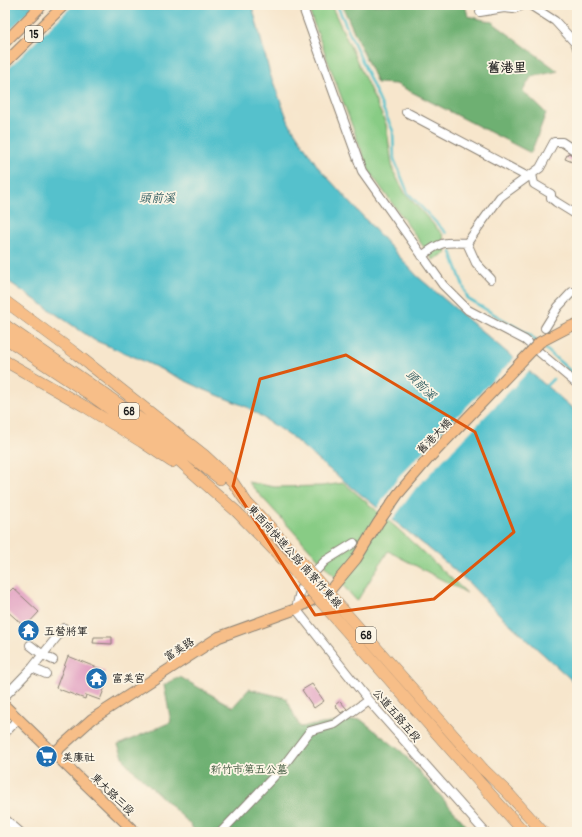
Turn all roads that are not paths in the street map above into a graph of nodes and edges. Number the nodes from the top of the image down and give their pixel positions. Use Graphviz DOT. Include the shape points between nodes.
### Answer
graph roads {
  1 [pos="42,5"];
  2 [pos="64,5"];
  3 [pos="302,5"];
  4 [pos="523,5"];
  5 [pos="530,5"];
  6 [pos="480,12"];
  7 [pos="5,42"];
  8 [pos="577,45"];
  9 [pos="5,63"];
  10 [pos="406,112"];
  11 [pos="577,152"];
  12 [pos="530,175"];
  13 [pos="577,215"];
  14 [pos="468,243"];
  15 [pos="422,256"];
  16 [pos="491,279"];
  17 [pos="577,293"];
  18 [pos="5,301"];
  19 [pos="577,324"];
  20 [pos="5,325"];
  21 [pos="545,328"];
  22 [pos="5,338"];
  23 [pos="5,361"];
  24 [pos="577,384"];
  25 [pos="247,503"];
  26 [pos="237,512"];
  27 [pos="354,543"];
  28 [pos="332,589"];
  29 [pos="296,609"];
  30 [pos="64,628"];
  31 [pos="30,645"];
  32 [pos="43,655"];
  33 [pos="53,660"];
  34 [pos="32,668"];
  35 [pos="46,674"];
  36 [pos="5,696"];
  37 [pos="368,700"];
  38 [pos="5,706"];
  39 [pos="18,718"];
  40 [pos="5,733"];
  41 [pos="54,753"];
  42 [pos="479,772"];
  43 [pos="5,819"];
  44 [pos="130,830"];
  45 [pos="20,832"];
  46 [pos="221,832"];
  47 [pos="485,832"];
  48 [pos="524,832"];
  49 [pos="543,832"];
  1 -- 7 [label="main road, 15"];
  2 -- 9 [label="main road, 15"];
  3 -- 15 [label="street" via="362,171"];
  4 -- 6 [label="street" via="513,9"];
  5 -- 8 [label="street" via="555,21"];
  10 -- 12 [label="street"];
  11 -- 12 [label="street" via="562,142 554,142 540,168"];
  12 -- 13 [label="street" via="534,184"];
  12 -- 14 [label="street" via="500,197"];
  14 -- 15 [label="street" via="445,242"];
  14 -- 16 [label="street" via="476,263"];
  15 -- 24 [label="street" via="443,285 468,310 526,340"];
  17 -- 21 [label="street" via="572,292 558,307"];
  18 -- 25 [label="highway" via="204,455 232,481"];
  19 -- 28 [label="main road, 舊港大橋, bridge" via="540,342 428,459 398,494 356,559"];
  20 -- 25 [label="highway, 東西向快速公路 南寮竹東線 / 68" via="155,429"];
  22 -- 26 [label="highway, 東西向快速公路 南寮竹東線 / 68" via="166,449"];
  23 -- 26 [label="highway" via="142,442"];
  25 -- 42 [label="highway, 東西向快速公路 南寮竹東線 / 68, bridge" via="276,532"];
  26 -- 42 [label="highway, 東西向快速公路 南寮竹東線 / 68, bridge"];
  27 -- 29 [label="street" via="325,561 301,587"];
  28 -- 29 [label="main road, 富美路"];
  29 -- 37 [label="street, 公道五路五段"];
  29 -- 41 [label="main road, 富美路" via="219,637 92,719"];
  30 -- 32 [label="street"];
  31 -- 32 [label="street"];
  32 -- 33 [label="street"];
  32 -- 34 [label="street"];
  34 -- 35 [label="street"];
  34 -- 36 [label="street"];
  37 -- 46 [label="street" via="335,724 310,731 281,769"];
  37 -- 47 [label="street, 公道五路五段"];
  38 -- 39 [label="main road, 東大路三段"];
  39 -- 40 [label="street"];
  39 -- 41 [label="main road, 東大路三段"];
  41 -- 44 [label="main road, 東大路三段"];
  42 -- 48 [label="highway, 東西向快速公路 南寮竹東線 / 68"];
  42 -- 49 [label="highway, 東西向快速公路 南寮竹東線 / 68" via="507,792"];
  43 -- 45 [label="street"];
}
